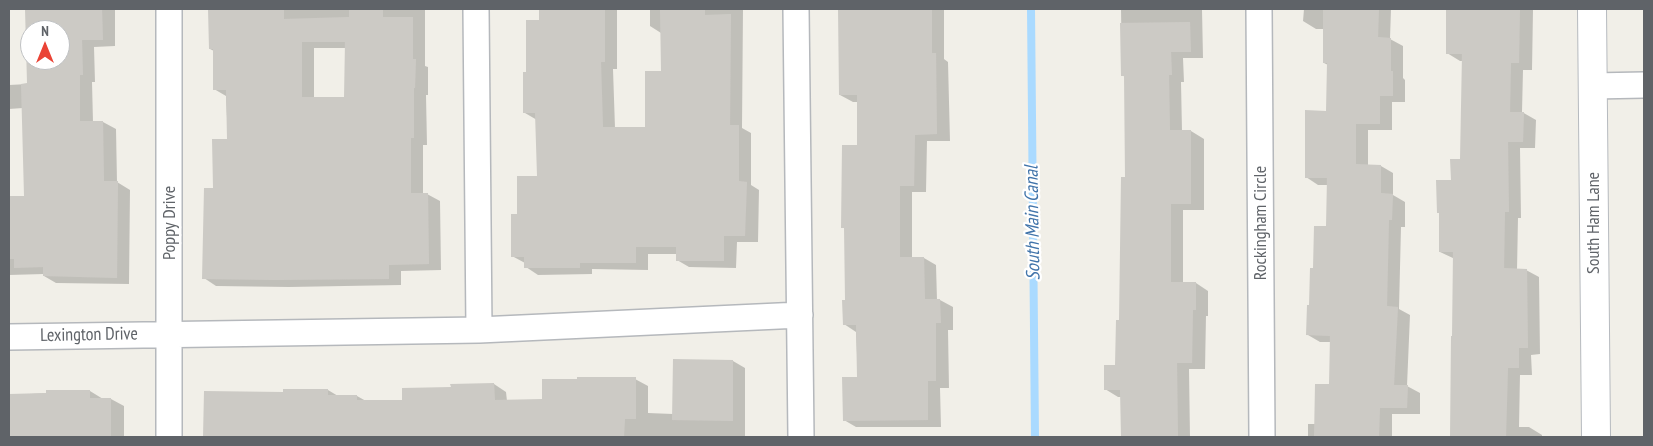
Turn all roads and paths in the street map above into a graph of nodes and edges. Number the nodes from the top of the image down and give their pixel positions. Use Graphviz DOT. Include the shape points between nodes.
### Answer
graph roads {
  1 [pos="169,9"];
  2 [pos="476,9"];
  3 [pos="796,9"];
  4 [pos="1259,9"];
  5 [pos="1592,9"];
  6 [pos="1644,84"];
  7 [pos="1593,86"];
  8 [pos="800,316"];
  9 [pos="479,330"];
  10 [pos="170,334"];
  11 [pos="9,337"];
  12 [pos="169,437"];
  13 [pos="801,437"];
  14 [pos="1262,437"];
  15 [pos="1596,437"];
  1 -- 10 [label="street, Poppy Drive"];
  2 -- 9 [label="street"];
  3 -- 8 [label="street"];
  4 -- 14 [label="street, Rockingham Circle"];
  5 -- 7 [label="main road, South Ham Lane"];
  6 -- 7 [label="street"];
  7 -- 15 [label="main road, South Ham Lane"];
  8 -- 9 [label="street, Lexington Drive"];
  8 -- 13 [label="street"];
  9 -- 10 [label="street, Lexington Drive"];
  10 -- 11 [label="street, Lexington Drive"];
  10 -- 12 [label="street, Poppy Drive"];
}
